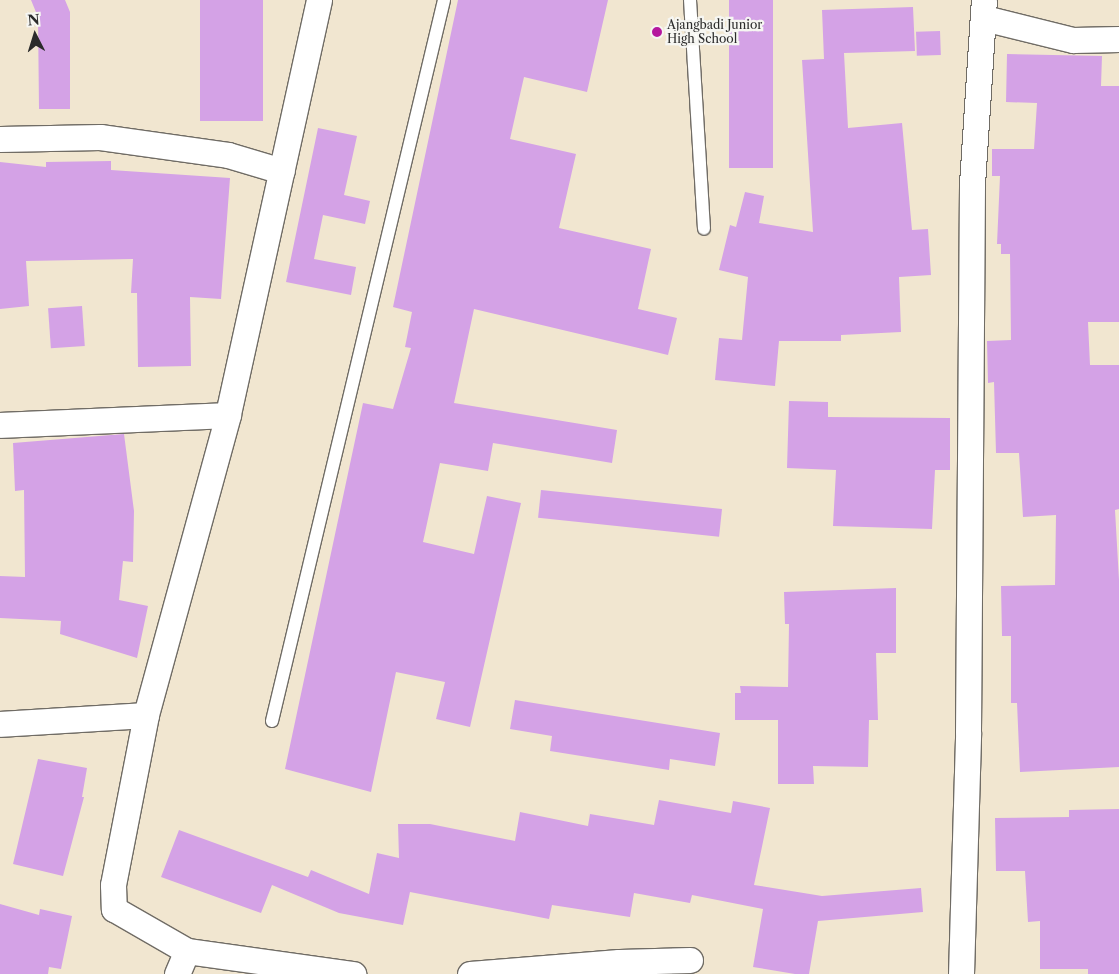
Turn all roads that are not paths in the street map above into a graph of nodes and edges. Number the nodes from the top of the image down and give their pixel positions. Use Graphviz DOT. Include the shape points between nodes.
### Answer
graph roads {
  1 [pos="319,0"];
  2 [pos="444,0"];
  3 [pos="690,0"];
  4 [pos="984,9"];
  5 [pos="1119,39"];
  6 [pos="0,139"];
  7 [pos="282,171"];
  8 [pos="704,229"];
  9 [pos="228,415"];
  10 [pos="0,425"];
  11 [pos="146,715"];
  12 [pos="272,721"];
  13 [pos="0,724"];
  14 [pos="186,951"];
  15 [pos="690,960"];
  16 [pos="618,968"];
  17 [pos="177,974"];
  18 [pos="353,974"];
  19 [pos="470,974"];
  20 [pos="961,974"];
  1 -- 7 [label="street"];
  2 -- 12 [label="lane"];
  3 -- 8 [label="lane"];
  4 -- 5 [label="street" via="1073,40"];
  4 -- 20 [label="street" via="972,184 968,732"];
  6 -- 7 [label="street" via="100,137 228,156"];
  7 -- 9 [label="street"];
  9 -- 10 [label="street"];
  9 -- 11 [label="street"];
  11 -- 13 [label="street"];
  11 -- 14 [label="street" via="113,884 114,909"];
  14 -- 17 [label="street"];
  14 -- 18 [label="street"];
  15 -- 16 [label="street"];
  16 -- 19 [label="street"];
}
